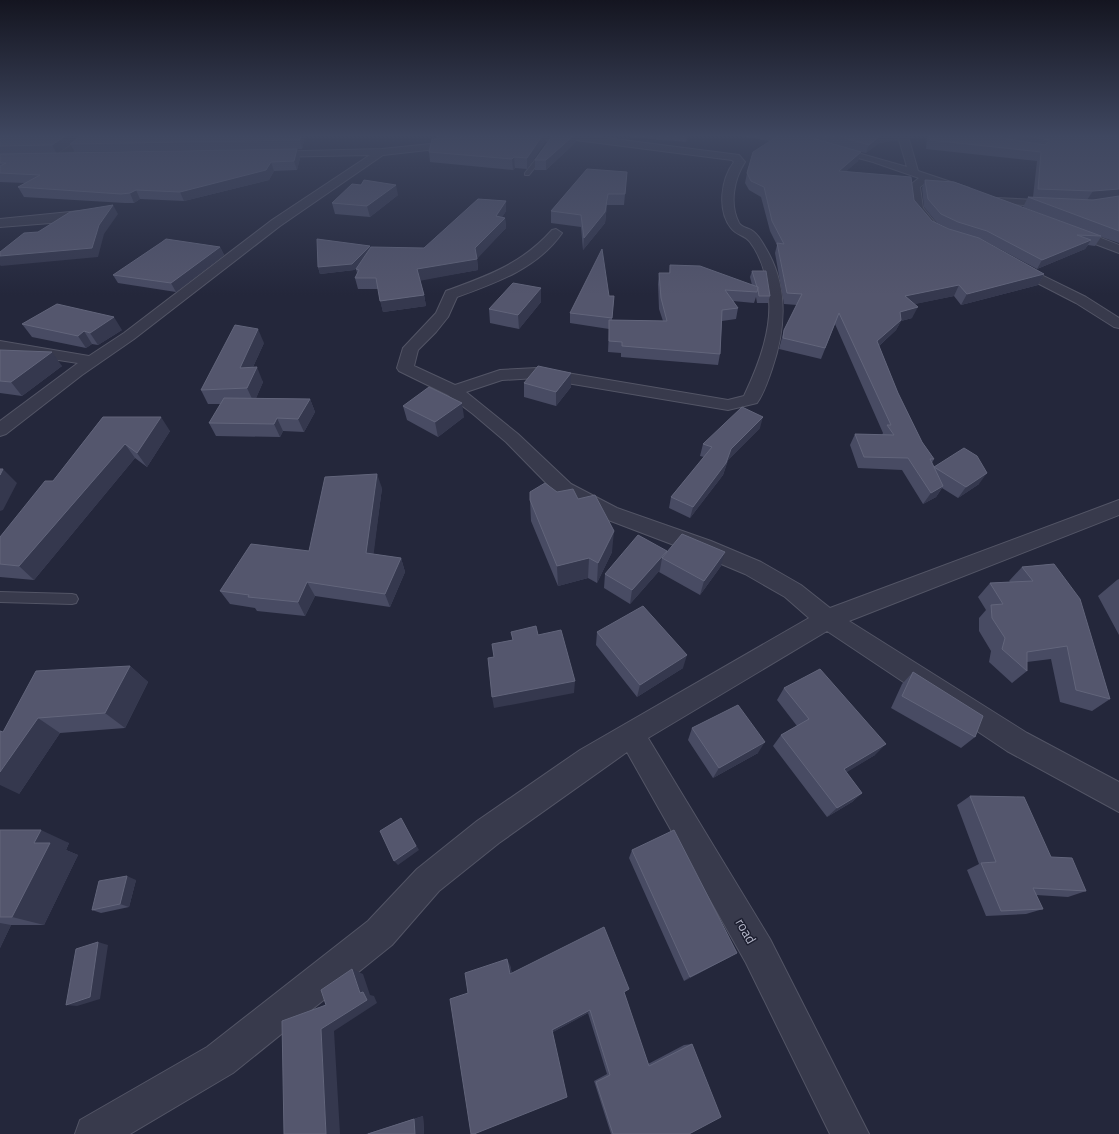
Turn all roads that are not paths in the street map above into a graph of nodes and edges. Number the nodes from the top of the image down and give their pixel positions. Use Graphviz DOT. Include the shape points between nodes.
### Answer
graph roads {
  1 [pos="327,189"];
  2 [pos="728,189"];
  3 [pos="914,189"];
  4 [pos="961,189"];
  5 [pos="996,201"];
  6 [pos="1071,205"];
  7 [pos="93,213"];
  8 [pos="1025,213"];
  9 [pos="0,223"];
  10 [pos="1061,227"];
  11 [pos="944,232"];
  12 [pos="556,233"];
  13 [pos="1119,249"];
  14 [pos="1004,259"];
  15 [pos="1119,324"];
  16 [pos="0,346"];
  17 [pos="93,361"];
  18 [pos="454,391"];
  19 [pos="0,430"];
  20 [pos="1119,507"];
  21 [pos="0,597"];
  22 [pos="72,599"];
  23 [pos="827,619"];
  24 [pos="631,734"];
  25 [pos="1119,798"];
  26 [pos="94,1134"];
  27 [pos="850,1134"];
  1 -- 17 [label="street" via="276,223"];
  2 -- 18 [label="street" via="727,194 732,221 737,229 750,235 769,265 776,297 777,323 751,399 728,405 537,373 500,375"];
  3 -- 11 [label="street" via="917,209 932,227"];
  4 -- 5 [label="street"];
  5 -- 6 [label="street"];
  5 -- 8 [label="street"];
  7 -- 9 [label="street"];
  10 -- 13 [label="street"];
  12 -- 18 [label="street" via="533,256 510,270 451,294 443,314 432,329 411,348 405,368"];
  14 -- 15 [label="street" via="1081,300"];
  16 -- 17 [label="street"];
  17 -- 19 [label="street"];
  18 -- 23 [label="street" via="512,438 564,489 610,513 753,568 793,591"];
  20 -- 23 [label="street"];
  21 -- 22 [label="lane"];
  23 -- 24 [label="street"];
  23 -- 25 [label="street" via="1016,742"];
  24 -- 26 [label="street" via="488,832 428,880 380,933 220,1060"];
  24 -- 27 [label="street, road" via="758,951"];
}
